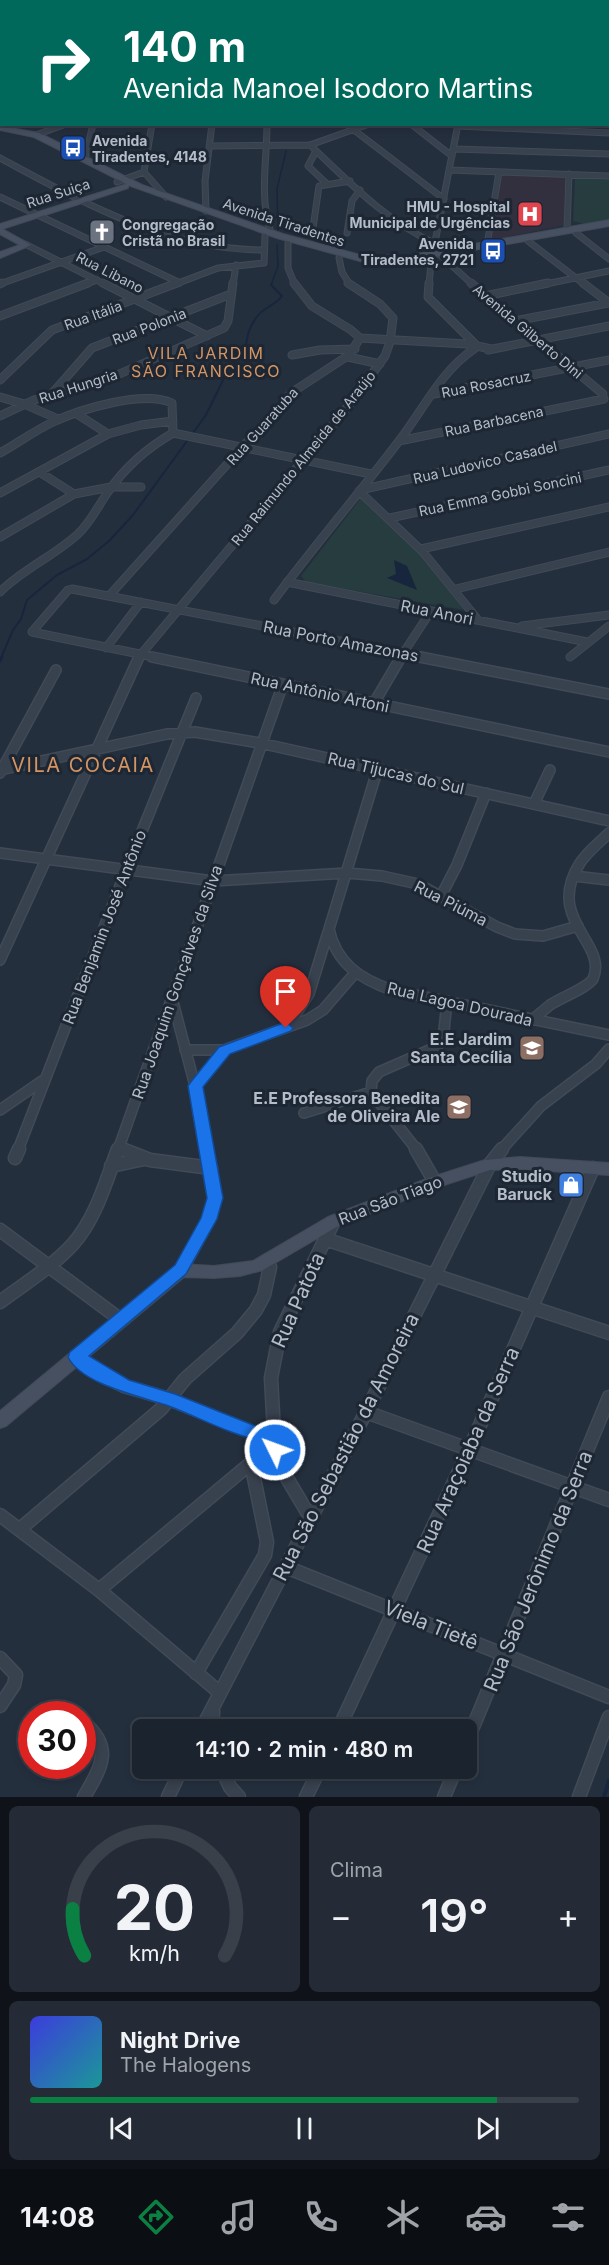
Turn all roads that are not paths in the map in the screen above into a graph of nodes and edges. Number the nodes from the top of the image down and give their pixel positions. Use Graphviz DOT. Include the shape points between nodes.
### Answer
graph roads {
  1 [pos="61,126"];
  2 [pos="93,126"];
  3 [pos="152,126"];
  4 [pos="212,126"];
  5 [pos="267,126"];
  6 [pos="364,126"];
  7 [pos="413,126"];
  8 [pos="458,126"];
  9 [pos="477,126"];
  10 [pos="0,130"];
  11 [pos="354,130"];
  12 [pos="609,133"];
  13 [pos="36,135"];
  14 [pos="211,146"];
  15 [pos="268,146"];
  16 [pos="310,146"];
  17 [pos="439,147"];
  18 [pos="454,147"];
  19 [pos="88,148"];
  20 [pos="316,151"];
  21 [pos="74,153"];
  22 [pos="609,154"];
  23 [pos="452,156"];
  24 [pos="0,158"];
  25 [pos="85,159"];
  26 [pos="449,170"];
  27 [pos="144,172"];
  28 [pos="499,172"];
  29 [pos="569,174"];
  30 [pos="609,176"];
  31 [pos="124,181"];
  32 [pos="350,181"];
  33 [pos="420,182"];
  34 [pos="326,183"];
  35 [pos="447,183"];
  36 [pos="360,190"];
  37 [pos="0,197"];
  38 [pos="166,197"];
  39 [pos="444,199"];
  40 [pos="79,200"];
  41 [pos="205,206"];
  42 [pos="36,214"];
  43 [pos="267,222"];
  44 [pos="609,223"];
  45 [pos="249,226"];
  46 [pos="0,227"];
  47 [pos="609,227"];
  48 [pos="313,228"];
  49 [pos="0,231"];
  50 [pos="572,231"];
  51 [pos="347,233"];
  52 [pos="268,234"];
  53 [pos="438,235"];
  54 [pos="420,238"];
  55 [pos="528,241"];
  56 [pos="288,243"];
  57 [pos="488,244"];
  58 [pos="27,246"];
  59 [pos="104,247"];
  60 [pos="264,250"];
  61 [pos="436,252"];
  62 [pos="0,255"];
  63 [pos="339,258"];
  64 [pos="609,259"];
  65 [pos="62,262"];
  66 [pos="236,265"];
  67 [pos="454,268"];
  68 [pos="431,270"];
  69 [pos="609,271"];
  70 [pos="577,278"];
  71 [pos="97,280"];
  72 [pos="180,283"];
  73 [pos="0,284"];
  74 [pos="231,294"];
  75 [pos="485,296"];
  76 [pos="134,299"];
  77 [pos="608,303"];
  78 [pos="0,316"];
  79 [pos="170,318"];
  80 [pos="515,321"];
  81 [pos="609,326"];
  82 [pos="207,336"];
  83 [pos="360,339"];
  84 [pos="391,340"];
  85 [pos="538,340"];
  86 [pos="465,345"];
  87 [pos="355,349"];
  88 [pos="491,349"];
  89 [pos="292,354"];
  90 [pos="348,357"];
  91 [pos="609,360"];
  92 [pos="456,361"];
  93 [pos="380,364"];
  94 [pos="571,368"];
  95 [pos="0,381"];
  96 [pos="440,385"];
  97 [pos="458,391"];
  98 [pos="434,394"];
  99 [pos="50,396"];
  100 [pos="0,397"];
  101 [pos="606,398"];
  102 [pos="24,404"];
  103 [pos="77,414"];
  104 [pos="0,416"];
  105 [pos="58,419"];
  106 [pos="173,421"];
  107 [pos="173,433"];
  108 [pos="108,434"];
  109 [pos="609,434"];
  110 [pos="399,441"];
  111 [pos="241,448"];
  112 [pos="0,453"];
  113 [pos="302,461"];
  114 [pos="609,470"];
  115 [pos="42,473"];
  116 [pos="371,474"];
  117 [pos="111,487"];
  118 [pos="141,487"];
  119 [pos="359,490"];
  120 [pos="0,493"];
  121 [pos="74,494"];
  122 [pos="609,507"];
  123 [pos="390,518"];
  124 [pos="0,537"];
  125 [pos="421,549"];
  126 [pos="609,552"];
  127 [pos="287,582"];
  128 [pos="456,589"];
  129 [pos="0,592"];
  130 [pos="109,596"];
  131 [pos="274,600"];
  132 [pos="141,602"];
  133 [pos="178,609"];
  134 [pos="432,611"];
  135 [pos="609,615"];
  136 [pos="478,620"];
  137 [pos="507,626"];
  138 [pos="609,626"];
  139 [pos="32,632"];
  140 [pos="587,642"];
  141 [pos="106,648"];
  142 [pos="402,653"];
  143 [pos="140,655"];
  144 [pos="570,657"];
  145 [pos="56,670"];
  146 [pos="283,684"];
  147 [pos="609,694"];
  148 [pos="196,698"];
  149 [pos="374,703"];
  150 [pos="183,731"];
  151 [pos="260,743"];
  152 [pos="95,749"];
  153 [pos="609,752"];
  154 [pos="378,768"];
  155 [pos="550,770"];
  156 [pos="0,771"];
  157 [pos="486,793"];
  158 [pos="534,804"];
  159 [pos="609,821"];
  160 [pos="609,834"];
  161 [pos="0,853"];
  162 [pos="45,858"];
  163 [pos="127,868"];
  164 [pos="347,873"];
  165 [pos="574,876"];
  166 [pos="609,880"];
  167 [pos="213,881"];
  168 [pos="441,896"];
  169 [pos="578,926"];
  170 [pos="329,929"];
  171 [pos="0,960"];
  172 [pos="355,973"];
  173 [pos="172,998"];
  174 [pos="447,1001"];
  175 [pos="532,1020"];
  176 [pos="286,1028"];
  177 [pos="609,1035"];
  178 [pos="609,1048"];
  179 [pos="185,1050"];
  180 [pos="224,1050"];
  181 [pos="43,1080"];
  182 [pos="195,1086"];
  183 [pos="371,1092"];
  184 [pos="0,1110"];
  185 [pos="304,1113"];
  186 [pos="119,1147"];
  187 [pos="15,1158"];
  188 [pos="148,1158"];
  189 [pos="490,1164"];
  190 [pos="111,1166"];
  191 [pos="211,1168"];
  192 [pos="601,1169"];
  193 [pos="435,1182"];
  194 [pos="334,1221"];
  195 [pos="0,1230"];
  196 [pos="325,1239"];
  197 [pos="266,1262"];
  198 [pos="47,1266"];
  199 [pos="181,1270"];
  200 [pos="434,1275"];
  201 [pos="0,1302"];
  202 [pos="531,1307"];
  203 [pos="121,1320"];
  204 [pos="609,1333"];
  205 [pos="76,1357"];
  206 [pos="609,1397"];
  207 [pos="169,1399"];
  208 [pos="366,1412"];
  209 [pos="0,1421"];
  210 [pos="273,1437"];
  211 [pos="275,1450"];
  212 [pos="469,1450"];
  213 [pos="252,1463"];
  214 [pos="572,1486"];
  215 [pos="609,1500"];
  216 [pos="0,1515"];
  217 [pos="310,1517"];
  218 [pos="20,1529"];
  219 [pos="286,1567"];
  220 [pos="99,1590"];
  221 [pos="394,1611"];
  222 [pos="504,1655"];
  223 [pos="0,1658"];
  224 [pos="196,1673"];
  225 [pos="609,1697"];
  226 [pos="216,1698"];
  227 [pos="0,1706"];
  228 [pos="609,1717"];
  229 [pos="206,1719"];
  230 [pos="213,1719"];
  231 [pos="343,1719"];
  232 [pos="477,1719"];
  233 [pos="96,1732"];
  234 [pos="96,1777"];
  235 [pos="95,1779"];
  236 [pos="177,1779"];
  237 [pos="226,1779"];
  238 [pos="315,1779"];
  239 [pos="451,1779"];
  240 [pos="84,1797"];
  241 [pos="168,1797"];
  242 [pos="239,1797"];
  243 [pos="306,1797"];
  244 [pos="444,1797"];
  245 [pos="579,1797"];
  1 -- 13 [label="street"];
  2 -- 19 [label="street"];
  3 -- 27 [label="street"];
  4 -- 14 [label="street"];
  5 -- 15 [label="street"];
  6 -- 11 [label="street"];
  7 -- 17 [label="street"];
  8 -- 18 [label="street"];
  9 -- 12 [label="street"];
  10 -- 13 [label="main road, Avenida Tiradentes"];
  10 -- 31 [label="main road, Avenida Tiradentes" via="27,137"];
  11 -- 16 [label="street"];
  11 -- 33 [label="street"];
  13 -- 21 [label="main road, Avenida Tiradentes"];
  14 -- 15 [label="street"];
  14 -- 41 [label="street"];
  15 -- 16 [label="street"];
  15 -- 43 [label="street" via="264,201"];
  16 -- 20 [label="street, Avenida Gilberto Dini"];
  17 -- 18 [label="street"];
  17 -- 23 [label="street"];
  18 -- 22 [label="street"];
  18 -- 23 [label="street"];
  19 -- 21 [label="street"];
  19 -- 25 [label="street"];
  20 -- 32 [label="street, Avenida Gilberto Dini"];
  20 -- 34 [label="street" via="308,166"];
  21 -- 25 [label="main road, Avenida Tiradentes"];
  23 -- 26 [label="street"];
  24 -- 40 [label="street"];
  25 -- 31 [label="main road, Avenida Tiradentes"];
  26 -- 28 [label="street"];
  26 -- 35 [label="street"];
  27 -- 31 [label="street"];
  27 -- 38 [label="street"];
  28 -- 29 [label="street"];
  28 -- 57 [label="street"];
  29 -- 30 [label="street"];
  29 -- 50 [label="street"];
  31 -- 38 [label="main road, Avenida Tiradentes"];
  31 -- 40 [label="main road, Rua Suiça"];
  31 -- 52 [label="main road, Avenida Tiradentes"];
  32 -- 34 [label="street"];
  32 -- 36 [label="street, Avenida Gilberto Dini"];
  33 -- 35 [label="street" via="436,187"];
  33 -- 39 [label="street"];
  34 -- 48 [label="street" via="319,186"];
  35 -- 39 [label="street"];
  36 -- 51 [label="street" via="352,201"];
  36 -- 54 [label="street, Avenida Gilberto Dini"];
  37 -- 42 [label="street"];
  38 -- 41 [label="main road, Avenida Tiradentes"];
  39 -- 53 [label="street"];
  40 -- 42 [label="main road, Rua Suiça"];
  40 -- 60 [label="street" via="184,241"];
  41 -- 45 [label="main road, Avenida Tiradentes"];
  42 -- 46 [label="main road, Rua Suiça"];
  42 -- 59 [label="street"];
  43 -- 45 [label="street"];
  43 -- 52 [label="street"];
  44 -- 50 [label="main road, Avenida Tiradentes"];
  45 -- 52 [label="main road, Avenida Tiradentes"];
  47 -- 50 [label="main road, Avenida Tiradentes"];
  49 -- 58 [label="main road, Rua Libano"];
  50 -- 55 [label="main road, Avenida Tiradentes"];
  50 -- 57 [label="main road, Avenida Tiradentes"];
  50 -- 64 [label="street"];
  52 -- 56 [label="main road, Avenida Tiradentes"];
  52 -- 60 [label="street"];
  52 -- 61 [label="main road, Avenida Tiradentes" via="360,258 396,260"];
  53 -- 54 [label="street"];
  53 -- 61 [label="street"];
  54 -- 61 [label="street, Avenida Gilberto Dini"];
  55 -- 61 [label="main road, Avenida Tiradentes"];
  55 -- 70 [label="street"];
  56 -- 63 [label="main road, Avenida Tiradentes"];
  56 -- 83 [label="street" via="288,271 299,294"];
  57 -- 61 [label="main road, Avenida Tiradentes"];
  58 -- 62 [label="main road"];
  58 -- 65 [label="street, Rua Libano"];
  59 -- 65 [label="street"];
  59 -- 72 [label="street"];
  60 -- 66 [label="street" via="264,263"];
  61 -- 63 [label="main road, Avenida Tiradentes" via="377,264"];
  61 -- 67 [label="street, Avenida Gilberto Dini"];
  61 -- 68 [label="street"];
  63 -- 84 [label="street" via="342,275 349,284 391,313"];
  65 -- 71 [label="street, Rua Libano"];
  65 -- 73 [label="street"];
  66 -- 72 [label="street, Rua Itália"];
  66 -- 74 [label="street, Rua Hungria"];
  67 -- 68 [label="street"];
  67 -- 75 [label="street, Avenida Gilberto Dini"];
  68 -- 86 [label="street" via="428,297"];
  69 -- 70 [label="street"];
  70 -- 75 [label="street"];
  70 -- 77 [label="street"];
  71 -- 76 [label="street, Rua Libano"];
  71 -- 78 [label="street"];
  72 -- 76 [label="street, Rua Itália"];
  74 -- 79 [label="street, Rua Polonia"];
  74 -- 82 [label="street, Rua Hungria" via="224,328"];
  75 -- 80 [label="street, Avenida Gilberto Dini"];
  76 -- 79 [label="street, Rua Libano"];
  76 -- 95 [label="street, Rua Itália" via="49,332"];
  77 -- 80 [label="street"];
  79 -- 82 [label="street, Rua Libano"];
  79 -- 99 [label="street, Rua Polonia" via="92,348"];
  80 -- 85 [label="street, Avenida Gilberto Dini"];
  81 -- 85 [label="street"];
  82 -- 99 [label="street, Rua Hungria" via="108,379"];
  83 -- 84 [label="street"];
  83 -- 87 [label="street, Rua Guaratuba"];
  84 -- 86 [label="street"];
  84 -- 93 [label="street, Rua Raimundo Almeida de Araújo"];
  85 -- 88 [label="street"];
  85 -- 94 [label="street, Avenida Gilberto Dini"];
  86 -- 88 [label="street"];
  86 -- 88 [label="street"];
  86 -- 92 [label="street"];
  86 -- 92 [label="street"];
  87 -- 89 [label="street"];
  87 -- 90 [label="street, Rua Guaratuba"];
  90 -- 93 [label="street"];
  90 -- 111 [label="street, Rua Guaratuba" via="295,388"];
  91 -- 94 [label="street, Rua Rosacruz"];
  92 -- 96 [label="street"];
  93 -- 113 [label="street, Rua Raimundo Almeida de Araújo"];
  94 -- 97 [label="street, Rua Rosacruz"];
  94 -- 101 [label="street, Avenida Gilberto Dini"];
  96 -- 97 [label="street"];
  96 -- 98 [label="street"];
  97 -- 98 [label="street, Rua Rosacruz"];
  98 -- 110 [label="street"];
  99 -- 102 [label="street, Rua Hungria"];
  100 -- 102 [label="street"];
  101 -- 110 [label="street, Rua Barbacena"];
  102 -- 104 [label="street, Rua Hungria"];
  102 -- 105 [label="street"];
  103 -- 105 [label="street"];
  103 -- 106 [label="street" via="162,398 172,403"];
  103 -- 108 [label="street"];
  105 -- 112 [label="street"];
  106 -- 107 [label="street"];
  106 -- 108 [label="street"];
  107 -- 111 [label="street"];
  107 -- 117 [label="street" via="144,450"];
  108 -- 115 [label="street"];
  109 -- 119 [label="street, Rua Ludovico Casadel"];
  110 -- 116 [label="street"];
  111 -- 113 [label="street"];
  111 -- 130 [label="street, Rua Guaratuba"];
  113 -- 116 [label="street"];
  113 -- 133 [label="street, Rua Raimundo Almeida de Araújo"];
  114 -- 123 [label="street, Rua Emma Gobbi Soncini"];
  115 -- 120 [label="street"];
  115 -- 121 [label="street"];
  116 -- 119 [label="street"];
  117 -- 118 [label="street"];
  117 -- 121 [label="street"];
  117 -- 129 [label="street" via="78,535"];
  119 -- 123 [label="street"];
  119 -- 127 [label="street"];
  121 -- 124 [label="street"];
  122 -- 125 [label="street"];
  123 -- 125 [label="street"];
  125 -- 128 [label="street"];
  126 -- 128 [label="street"];
  127 -- 131 [label="street"];
  127 -- 134 [label="street, Rua Anori"];
  128 -- 136 [label="street"];
  130 -- 132 [label="street, Rua Porto Amazonas"];
  130 -- 139 [label="street, Rua Porto Amazonas" via="68,590"];
  132 -- 133 [label="street, Rua Porto Amazonas"];
  132 -- 141 [label="street"];
  133 -- 142 [label="street, Rua Porto Amazonas"];
  133 -- 143 [label="street, Rua Raimundo Almeida de Araújo"];
  134 -- 136 [label="street, Rua Anori"];
  134 -- 142 [label="street"];
  135 -- 137 [label="street"];
  136 -- 137 [label="street, Rua Anori"];
  137 -- 140 [label="street, Rua Anori"];
  138 -- 140 [label="street"];
  139 -- 141 [label="street, Rua Antônio Artoni"];
  140 -- 144 [label="street"];
  141 -- 143 [label="street, Rua Antônio Artoni"];
  142 -- 147 [label="street, Rua Porto Amazonas"];
  142 -- 149 [label="street"];
  143 -- 146 [label="street, Rua Antônio Artoni"];
  143 -- 152 [label="street, Rua Raimundo Almeida de Araújo"];
  145 -- 156 [label="street"];
  146 -- 149 [label="street, Rua Antônio Artoni"];
  146 -- 151 [label="street, Rua Joaquim Gonçalves da Silva"];
  148 -- 150 [label="street, Rua Benjamin José Antônio"];
  149 -- 153 [label="street, Rua Antônio Artoni"];
  150 -- 151 [label="street, Rua Tijucas do Sul"];
  150 -- 152 [label="street"];
  150 -- 163 [label="street, Rua Benjamin José Antônio"];
  151 -- 154 [label="street, Rua Tijucas do Sul"];
  151 -- 167 [label="street, Rua Joaquim Gonçalves da Silva"];
  152 -- 156 [label="street"];
  152 -- 162 [label="street, Rua Raimundo Almeida de Araújo"];
  154 -- 157 [label="street, Rua Tijucas do Sul"];
  154 -- 164 [label="street"];
  155 -- 158 [label="street"];
  157 -- 158 [label="street, Rua Tijucas do Sul"];
  157 -- 168 [label="street"];
  158 -- 159 [label="street, Rua Tijucas do Sul"];
  160 -- 165 [label="street" via="582,860"];
  161 -- 162 [label="street, Rua Piúma"];
  162 -- 163 [label="street, Rua Piúma"];
  162 -- 171 [label="street, Rua Raimundo Almeida de Araújo"];
  163 -- 167 [label="street, Rua Piúma"];
  163 -- 181 [label="street, Rua Benjamin José Antônio"];
  164 -- 167 [label="street, Rua Piúma"];
  164 -- 168 [label="street, Rua Piúma" via="402,879"];
  164 -- 170 [label="street"];
  165 -- 166 [label="street"];
  165 -- 169 [label="street" via="570,908"];
  167 -- 173 [label="street, Rua Joaquim Gonçalves da Silva"];
  168 -- 169 [label="street, Rua Piúma" via="515,934 543,936"];
  169 -- 175 [label="street" via="596,948 596,975"];
  170 -- 172 [label="street, Rua Lagoa Dourada" via="336,954"];
  170 -- 176 [label="street" via="308,998"];
  172 -- 174 [label="street, Rua Lagoa Dourada" via="376,985"];
  172 -- 176 [label="street" via="323,1010"];
  173 -- 179 [label="street"];
  173 -- 186 [label="street, Rua Joaquim Gonçalves da Silva"];
  174 -- 175 [label="street, Rua Lagoa Dourada"];
  174 -- 183 [label="street" via="444,1040 379,1072 373,1077"];
  175 -- 177 [label="street, Rua Lagoa Dourada"];
  176 -- 180 [label="street"];
  178 -- 189 [label="street, Rua São Sebastião da Amoreira" via="598,1063 549,1098"];
  179 -- 180 [label="street"];
  179 -- 182 [label="street"];
  180 -- 182 [label="street"];
  181 -- 184 [label="street"];
  181 -- 187 [label="street, Rua Benjamin José Antônio"];
  182 -- 191 [label="street"];
  183 -- 185 [label="street"];
  183 -- 193 [label="street" via="413,1144"];
  186 -- 188 [label="street"];
  186 -- 190 [label="street, Rua Joaquim Gonçalves da Silva"];
  188 -- 190 [label="street"];
  188 -- 191 [label="street"];
  189 -- 192 [label="main road, Rua São Tiago"];
  189 -- 193 [label="main road, Rua São Tiago"];
  189 -- 200 [label="street, Rua São Sebastião da Amoreira"];
  190 -- 198 [label="street, Rua Joaquim Gonçalves da Silva" via="84,1229"];
  191 -- 199 [label="street" via="215,1198 209,1219"];
  192 -- 202 [label="street, Rua Araçoiaba da Serra"];
  193 -- 194 [label="main road, Rua São Tiago"];
  194 -- 196 [label="street, Rua Patota"];
  194 -- 197 [label="main road, Rua São Tiago"];
  195 -- 198 [label="street"];
  196 -- 200 [label="street"];
  196 -- 210 [label="street, Rua Patota" via="280,1332 271,1378"];
  197 -- 199 [label="main road, Rua São Tiago" via="240,1270"];
  197 -- 207 [label="street" via="270,1267 269,1278 256,1310 237,1333 185,1378"];
  198 -- 201 [label="street, Rua Joaquim Gonçalves da Silva"];
  198 -- 203 [label="street"];
  199 -- 203 [label="main road"];
  200 -- 202 [label="street"];
  200 -- 208 [label="street, Rua São Sebastião da Amoreira"];
  202 -- 204 [label="street"];
  202 -- 212 [label="street, Rua Araçoiaba da Serra"];
  203 -- 205 [label="main road"];
  205 -- 207 [label="street" via="124,1386"];
  205 -- 209 [label="main road"];
  206 -- 214 [label="street, Rua São Jerônimo da Serra"];
  207 -- 210 [label="street"];
  207 -- 218 [label="street"];
  208 -- 212 [label="street"];
  208 -- 217 [label="street, Rua São Sebastião da Amoreira"];
  210 -- 211 [label="street, Rua Patota"];
  211 -- 213 [label="street"];
  211 -- 217 [label="street, Rua Patota"];
  212 -- 214 [label="street"];
  212 -- 221 [label="street, Rua Araçoiaba da Serra"];
  213 -- 220 [label="street"];
  213 -- 224 [label="street" via="267,1542 265,1555"];
  214 -- 215 [label="street"];
  214 -- 222 [label="street, Rua São Jerônimo da Serra"];
  216 -- 218 [label="street"];
  217 -- 219 [label="street, Rua São Sebastião da Amoreira"];
  218 -- 220 [label="street"];
  219 -- 221 [label="street, Viela Tietê"];
  219 -- 226 [label="street, Rua São Sebastião da Amoreira"];
  220 -- 224 [label="street"];
  221 -- 222 [label="street, Viela Tietê"];
  221 -- 231 [label="street, Rua Araçoiaba da Serra"];
  222 -- 225 [label="street, Viela Tietê"];
  222 -- 232 [label="street, Rua São Jerônimo da Serra"];
  223 -- 227 [label="street" via="14,1668 17,1676"];
  224 -- 226 [label="street"];
  226 -- 229 [label="street, Rua São Sebastião da Amoreira"];
  226 -- 230 [label="street"];
  228 -- 245 [label="street"];
  233 -- 234 [label="street" via="103,1742 104,1754"];
  235 -- 240 [label="street"];
  236 -- 241 [label="street"];
  237 -- 242 [label="street"];
  238 -- 243 [label="street"];
  239 -- 244 [label="street"];
}
